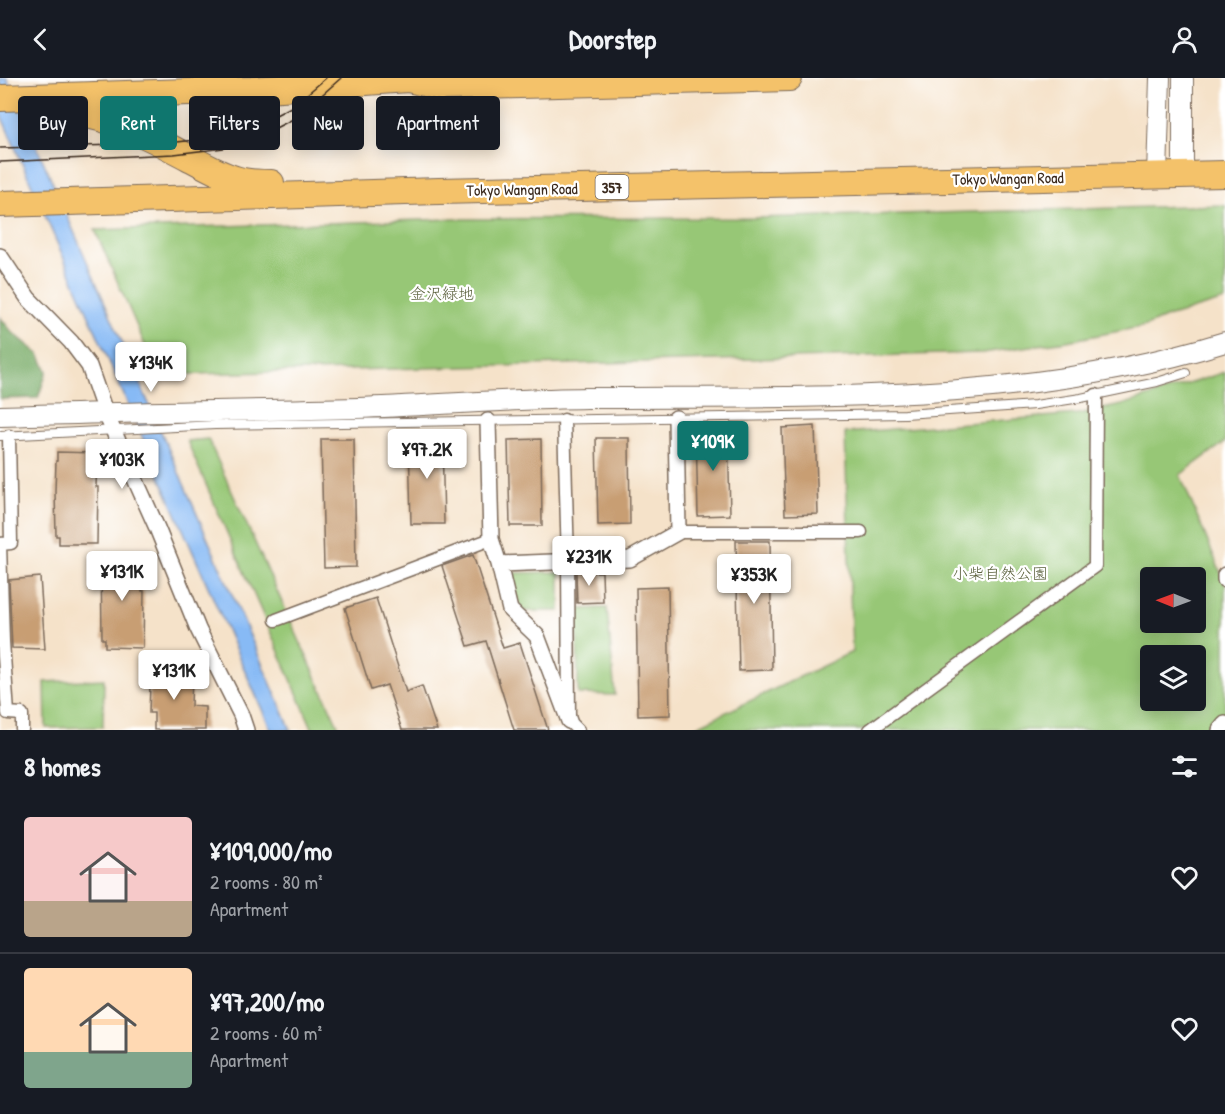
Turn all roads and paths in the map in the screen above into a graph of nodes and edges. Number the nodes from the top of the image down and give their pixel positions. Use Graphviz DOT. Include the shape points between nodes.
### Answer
graph roads {
  1 [pos="789,78"];
  2 [pos="1161,78"];
  3 [pos="1183,78"];
  4 [pos="408,79"];
  5 [pos="440,83"];
  6 [pos="0,98"];
  7 [pos="0,112"];
  8 [pos="1225,174"];
  9 [pos="1157,175"];
  10 [pos="1183,175"];
  11 [pos="439,191"];
  12 [pos="0,204"];
  13 [pos="0,256"];
  14 [pos="1225,342"];
  15 [pos="1186,373"];
  16 [pos="1096,395"];
  17 [pos="105,412"];
  18 [pos="0,416"];
  19 [pos="676,418"];
  20 [pos="173,419"];
  21 [pos="564,420"];
  22 [pos="488,421"];
  23 [pos="113,431"];
  24 [pos="4,436"];
  25 [pos="678,532"];
  26 [pos="861,532"];
  27 [pos="490,539"];
  28 [pos="568,561"];
  29 [pos="499,564"];
  30 [pos="1225,575"];
  31 [pos="1225,580"];
  32 [pos="276,620"];
  33 [pos="1,642"];
  34 [pos="1225,724"];
  35 [pos="574,725"];
  36 [pos="22,730"];
  37 [pos="246,730"];
  38 [pos="870,730"];
  39 [pos="1220,730"];
  1 -- 5 [label="highway"];
  2 -- 9 [label="street"];
  3 -- 10 [label="street"];
  4 -- 5 [label="highway"];
  4 -- 6 [label="highway" via="254,90"];
  7 -- 11 [label="highway, 357" via="70,111 102,117 221,174 244,181 391,184"];
  8 -- 10 [label="highway, Tokyo Wangan Road / 357"];
  9 -- 10 [label="highway, Tokyo Wangan Road / 357"];
  9 -- 11 [label="highway, Tokyo Wangan Road / 357"];
  11 -- 12 [label="highway, Tokyo Wangan Road / 357"];
  13 -- 17 [label="street" via="28,298 89,366"];
  14 -- 20 [label="street" via="1045,382 948,391 562,399"];
  15 -- 16 [label="lane"];
  16 -- 19 [label="lane" via="1035,405 905,414"];
  16 -- 38 [label="street" via="1095,566"];
  17 -- 18 [label="street"];
  17 -- 20 [label="street"];
  17 -- 23 [label="street"];
  19 -- 21 [label="lane"];
  19 -- 25 [label="street"];
  20 -- 22 [label="lane" via="215,425"];
  20 -- 23 [label="lane" via="142,430"];
  21 -- 22 [label="lane"];
  21 -- 28 [label="street"];
  22 -- 27 [label="street"];
  23 -- 24 [label="lane"];
  23 -- 37 [label="street"];
  24 -- 33 [label="street" via="11,543 0,544"];
  25 -- 26 [label="street"];
  25 -- 28 [label="street" via="630,559"];
  27 -- 29 [label="street"];
  27 -- 32 [label="street"];
  28 -- 29 [label="street"];
  28 -- 35 [label="street"];
  29 -- 35 [label="street" via="510,609 537,636"];
  30 -- 31 [label="street"];
  33 -- 36 [label="street" via="8,713 22,714"];
  34 -- 39 [label="street"];
}
